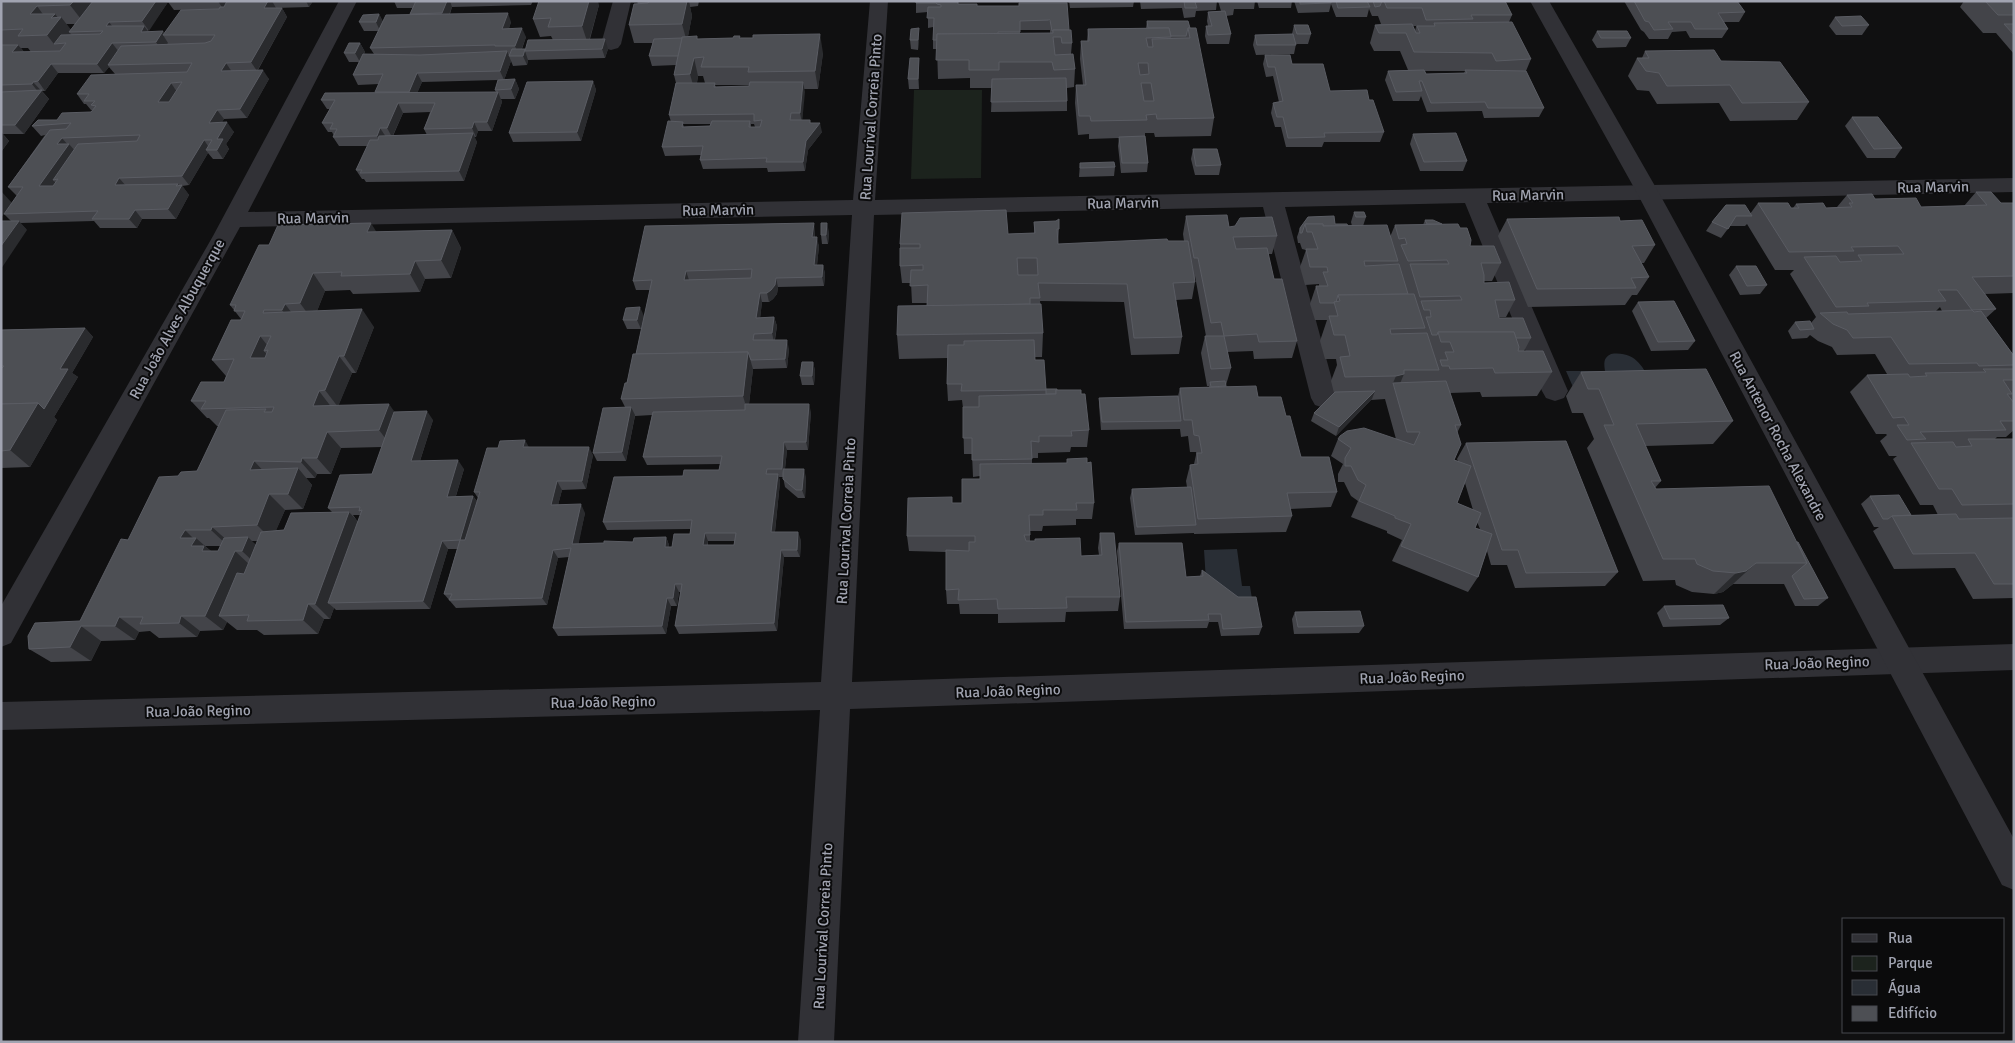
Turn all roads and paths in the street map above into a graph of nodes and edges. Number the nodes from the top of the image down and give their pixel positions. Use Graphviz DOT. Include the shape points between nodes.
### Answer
graph roads {
  1 [pos="348,1"];
  2 [pos="622,1"];
  3 [pos="880,1"];
  4 [pos="1539,1"];
  5 [pos="611,44"];
  6 [pos="2014,185"];
  7 [pos="1648,193"];
  8 [pos="1473,196"];
  9 [pos="1272,200"];
  10 [pos="864,208"];
  11 [pos="232,220"];
  12 [pos="1555,391"];
  13 [pos="1324,398"];
  14 [pos="1,634"];
  15 [pos="2014,657"];
  16 [pos="1899,660"];
  17 [pos="836,696"];
  18 [pos="1,716"];
  19 [pos="2014,872"];
  20 [pos="816,1042"];
  1 -- 11 [label="street, Rua João Alves Albuquerque"];
  2 -- 5 [label="street"];
  3 -- 10 [label="street, Rua Lourival Correia Pìnto"];
  4 -- 7 [label="street, Rua Antenor Rocha Alexandre"];
  6 -- 7 [label="street, Rua Marvin"];
  7 -- 8 [label="street, Rua Marvin"];
  7 -- 16 [label="street, Rua Antenor Rocha Alexandre"];
  8 -- 9 [label="street, Rua Marvin"];
  8 -- 12 [label="street"];
  9 -- 10 [label="street, Rua Marvin"];
  9 -- 13 [label="street"];
  10 -- 11 [label="street, Rua Marvin"];
  10 -- 17 [label="street, Rua Lourival Correia Pìnto"];
  11 -- 14 [label="street, Rua João Alves Albuquerque"];
  15 -- 16 [label="street, Rua João Regino"];
  16 -- 17 [label="street, Rua João Regino"];
  16 -- 19 [label="street, Rua Antenor Rocha Alexandre"];
  17 -- 18 [label="street, Rua João Regino"];
  17 -- 20 [label="street, Rua Lourival Correia Pìnto"];
}
